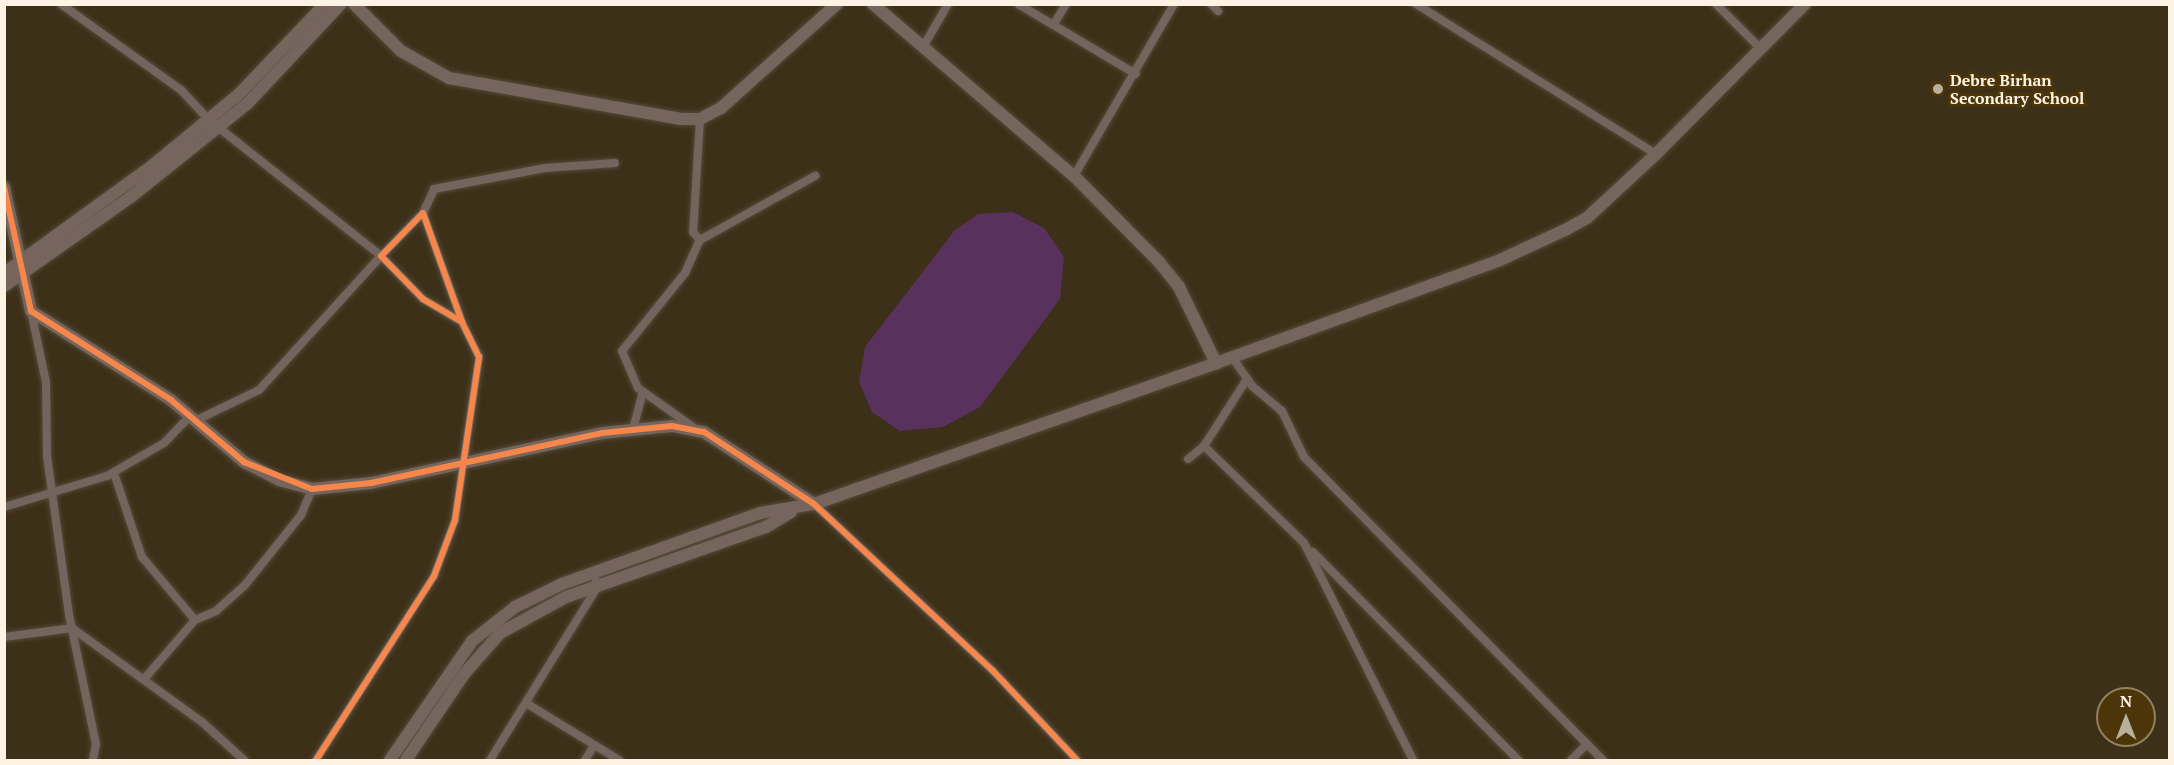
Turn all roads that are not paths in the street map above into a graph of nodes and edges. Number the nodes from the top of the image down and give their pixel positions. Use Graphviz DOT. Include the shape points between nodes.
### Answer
graph roads {
  1 [pos="61,4"];
  2 [pos="325,4"];
  3 [pos="340,4"];
  4 [pos="354,4"];
  5 [pos="837,4"];
  6 [pos="873,4"];
  7 [pos="948,4"];
  8 [pos="1018,4"];
  9 [pos="1066,4"];
  10 [pos="1174,4"];
  11 [pos="1211,4"];
  12 [pos="1416,4"];
  13 [pos="1716,4"];
  14 [pos="1805,4"];
  15 [pos="1218,11"];
  16 [pos="1054,24"];
  17 [pos="923,47"];
  18 [pos="1760,48"];
  19 [pos="1136,74"];
  20 [pos="700,119"];
  21 [pos="214,123"];
  22 [pos="1656,154"];
  23 [pos="615,163"];
  24 [pos="815,176"];
  25 [pos="1074,176"];
  26 [pos="4,187"];
  27 [pos="423,213"];
  28 [pos="700,240"];
  29 [pos="381,256"];
  30 [pos="18,270"];
  31 [pos="4,273"];
  32 [pos="4,286"];
  33 [pos="30,311"];
  34 [pos="462,322"];
  35 [pos="1232,357"];
  36 [pos="1216,363"];
  37 [pos="1247,379"];
  38 [pos="643,392"];
  39 [pos="192,418"];
  40 [pos="633,429"];
  41 [pos="704,432"];
  42 [pos="1204,446"];
  43 [pos="1188,459"];
  44 [pos="463,463"];
  45 [pos="114,473"];
  46 [pos="312,489"];
  47 [pos="53,494"];
  48 [pos="814,504"];
  49 [pos="4,507"];
  50 [pos="792,511"];
  51 [pos="1304,543"];
  52 [pos="593,573"];
  53 [pos="598,586"];
  54 [pos="195,620"];
  55 [pos="72,628"];
  56 [pos="4,637"];
  57 [pos="144,679"];
  58 [pos="526,703"];
  59 [pos="1587,744"];
  60 [pos="593,747"];
  61 [pos="93,760"];
  62 [pos="244,760"];
  63 [pos="316,760"];
  64 [pos="390,760"];
  65 [pos="406,760"];
  66 [pos="490,760"];
  67 [pos="585,760"];
  68 [pos="619,760"];
  69 [pos="1077,760"];
  70 [pos="1413,760"];
  71 [pos="1518,760"];
  72 [pos="1571,760"];
  73 [pos="1603,760"];
  1 -- 21 [label="street" via="181,90"];
  2 -- 21 [label="street"];
  3 -- 21 [label="street"];
  4 -- 20 [label="street" via="401,51 449,78 662,117"];
  5 -- 20 [label="street" via="721,108"];
  6 -- 17 [label="street"];
  7 -- 17 [label="street"];
  8 -- 16 [label="street"];
  9 -- 16 [label="street"];
  10 -- 19 [label="street"];
  11 -- 15 [label="street"];
  12 -- 22 [label="street"];
  13 -- 18 [label="street"];
  14 -- 18 [label="street"];
  16 -- 19 [label="street"];
  17 -- 25 [label="street"];
  18 -- 22 [label="street"];
  19 -- 25 [label="street"];
  20 -- 28 [label="street" via="693,232"];
  21 -- 29 [label="street"];
  21 -- 30 [label="street"];
  22 -- 35 [label="street" via="1588,217 1565,230 1500,260"];
  23 -- 27 [label="street" via="545,168 434,189"];
  24 -- 28 [label="street"];
  25 -- 36 [label="street" via="1179,287"];
  26 -- 30 [label="street"];
  27 -- 29 [label="street"];
  27 -- 34 [label="street"];
  28 -- 38 [label="street" via="685,273 622,351"];
  29 -- 34 [label="street" via="423,299"];
  29 -- 39 [label="street" via="259,390"];
  30 -- 31 [label="street"];
  30 -- 32 [label="street"];
  30 -- 33 [label="street"];
  33 -- 39 [label="street"];
  33 -- 47 [label="street" via="46,382"];
  34 -- 44 [label="street" via="479,357"];
  35 -- 36 [label="street"];
  35 -- 37 [label="street"];
  36 -- 48 [label="street"];
  37 -- 42 [label="street"];
  37 -- 59 [label="street" via="1282,411 1304,457"];
  38 -- 40 [label="street"];
  38 -- 41 [label="street" via="670,415"];
  39 -- 45 [label="street" via="164,443"];
  39 -- 46 [label="street" via="244,462"];
  40 -- 41 [label="street" via="672,426"];
  40 -- 44 [label="street"];
  41 -- 48 [label="street"];
  42 -- 43 [label="street"];
  42 -- 51 [label="street"];
  44 -- 46 [label="street" via="371,483"];
  44 -- 63 [label="street" via="455,520 434,576"];
  45 -- 47 [label="street"];
  45 -- 54 [label="street" via="142,557"];
  46 -- 54 [label="street" via="301,515 245,585 216,610"];
  47 -- 49 [label="street"];
  47 -- 55 [label="street"];
  48 -- 50 [label="street"];
  48 -- 69 [label="street" via="993,671"];
  50 -- 52 [label="street" via="760,513"];
  50 -- 53 [label="street" via="766,527"];
  51 -- 70 [label="street"];
  51 -- 71 [label="street"];
  52 -- 53 [label="street"];
  52 -- 64 [label="street" via="492,622 454,665"];
  53 -- 58 [label="street"];
  53 -- 65 [label="street" via="500,633 464,674"];
  54 -- 57 [label="street"];
  55 -- 56 [label="street"];
  55 -- 57 [label="street"];
  55 -- 61 [label="street" via="96,744"];
  57 -- 62 [label="street"];
  58 -- 60 [label="street"];
  58 -- 66 [label="street"];
  59 -- 72 [label="street"];
  59 -- 73 [label="street"];
  60 -- 67 [label="street"];
  60 -- 68 [label="street"];
}
